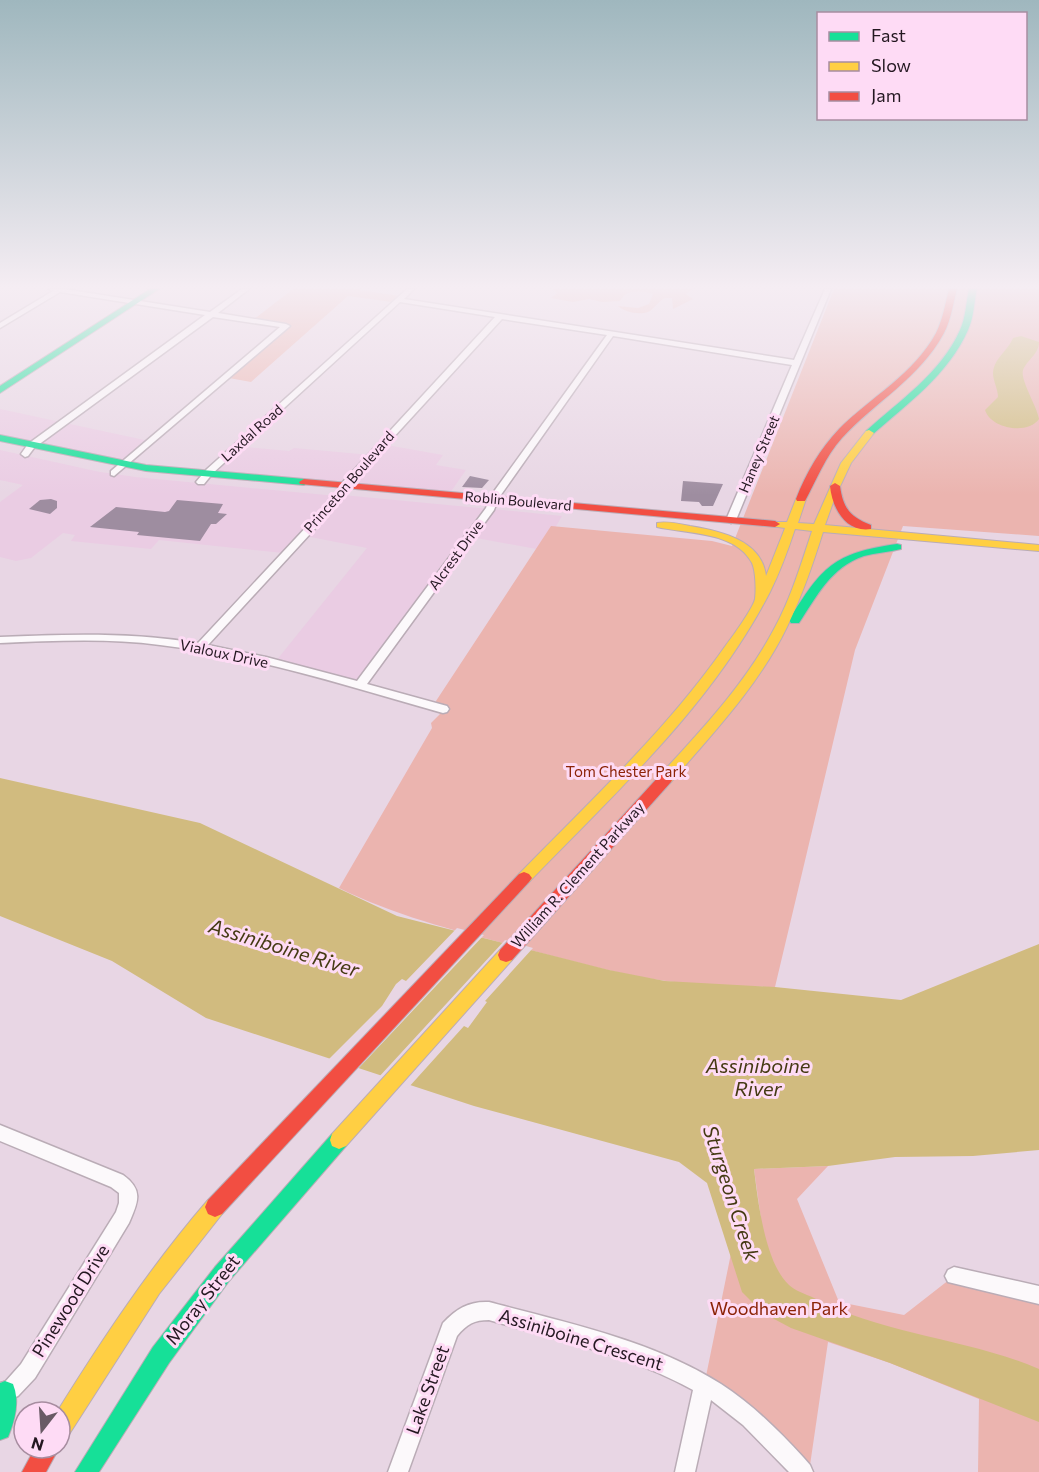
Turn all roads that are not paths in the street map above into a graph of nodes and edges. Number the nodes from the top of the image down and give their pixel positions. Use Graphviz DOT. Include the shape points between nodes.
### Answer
graph roads {
  1 [pos="49,358"];
  2 [pos="152,358"];
  3 [pos="249,358"];
  4 [pos="336,358"];
  5 [pos="462,358"];
  6 [pos="595,358"];
  7 [pos="764,358"];
  8 [pos="799,358"];
  9 [pos="922,358"];
  10 [pos="948,358"];
  11 [pos="797,363"];
  12 [pos="0,390"];
  13 [pos="0,441"];
  14 [pos="28,450"];
  15 [pos="118,469"];
  16 [pos="204,478"];
  17 [pos="835,484"];
  18 [pos="343,490"];
  19 [pos="802,494"];
  20 [pos="492,503"];
  21 [pos="731,520"];
  22 [pos="749,521"];
  23 [pos="661,525"];
  24 [pos="789,532"];
  25 [pos="818,535"];
  26 [pos="899,541"];
  27 [pos="1039,548"];
  28 [pos="1039,558"];
  29 [pos="759,602"];
  30 [pos="0,640"];
  31 [pos="772,641"];
  32 [pos="200,647"];
  33 [pos="359,686"];
  34 [pos="443,709"];
  35 [pos="0,1133"];
  36 [pos="337,1142"];
  37 [pos="954,1276"];
  38 [pos="1039,1295"];
  39 [pos="466,1312"];
  40 [pos="704,1386"];
  41 [pos="3,1392"];
  42 [pos="72,1409"];
  43 [pos="0,1429"];
  44 [pos="87,1472"];
  45 [pos="398,1472"];
  46 [pos="685,1472"];
  47 [pos="803,1472"];
  1 -- 12 [label="main road"];
  2 -- 14 [label="street"];
  3 -- 15 [label="street"];
  4 -- 16 [label="street, Laxdal Road"];
  5 -- 18 [label="street, Princeton Boulevard"];
  6 -- 20 [label="street, Alcrest Drive"];
  7 -- 11 [label="street"];
  8 -- 11 [label="street, Haney Street"];
  9 -- 19 [label="main road" via="829,445"];
  10 -- 17 [label="main road, William R. Clement Parkway" via="862,441"];
  11 -- 21 [label="street, Haney Street"];
  13 -- 14 [label="main road, Roblin Boulevard"];
  14 -- 15 [label="main road, Roblin Boulevard"];
  15 -- 16 [label="main road, Roblin Boulevard"];
  16 -- 18 [label="main road, Roblin Boulevard"];
  17 -- 25 [label="main road, William R. Clement Parkway"];
  17 -- 26 [label="main road" via="837,508 842,516"];
  18 -- 20 [label="main road, Roblin Boulevard"];
  18 -- 32 [label="street, Princeton Boulevard"];
  19 -- 22 [label="main road" via="786,513"];
  19 -- 24 [label="main road"];
  20 -- 21 [label="main road, Roblin Boulevard"];
  20 -- 23 [label="main road, Roblin Boulevard"];
  20 -- 33 [label="street, Alcrest Drive"];
  21 -- 22 [label="main road, Roblin Boulevard"];
  22 -- 24 [label="main road, Roblin Boulevard"];
  23 -- 24 [label="main road, Roblin Boulevard"];
  23 -- 29 [label="main road" via="717,536 747,550 759,570"];
  24 -- 25 [label="main road, Roblin Boulevard"];
  24 -- 29 [label="main road"];
  25 -- 26 [label="main road, Roblin Boulevard"];
  25 -- 31 [label="main road, William R. Clement Parkway" via="792,605"];
  26 -- 27 [label="main road, Roblin Boulevard"];
  26 -- 28 [label="main road, Roblin Boulevard"];
  26 -- 31 [label="main road" via="838,561 790,628"];
  29 -- 42 [label="main road" via="723,659 678,716 202,1221 115,1340"];
  30 -- 32 [label="street, Vialoux Drive" via="112,637"];
  31 -- 36 [label="main road, William R. Clement Parkway" via="708,731"];
  32 -- 33 [label="street, Vialoux Drive"];
  33 -- 34 [label="street, Vialoux Drive"];
  35 -- 41 [label="street, Pinewood Drive" via="117,1180 128,1189 129,1197 123,1217 28,1371"];
  36 -- 44 [label="main road, Moray Street" via="186,1320"];
  37 -- 38 [label="street"];
  39 -- 40 [label="street, Assiniboine Crescent" via="489,1311 645,1357"];
  39 -- 45 [label="street, Lake Street" via="450,1330"];
  40 -- 46 [label="street"];
  40 -- 47 [label="street, Assiniboine Crescent" via="741,1410"];
  41 -- 43 [label="main road" via="4,1418"];
}
